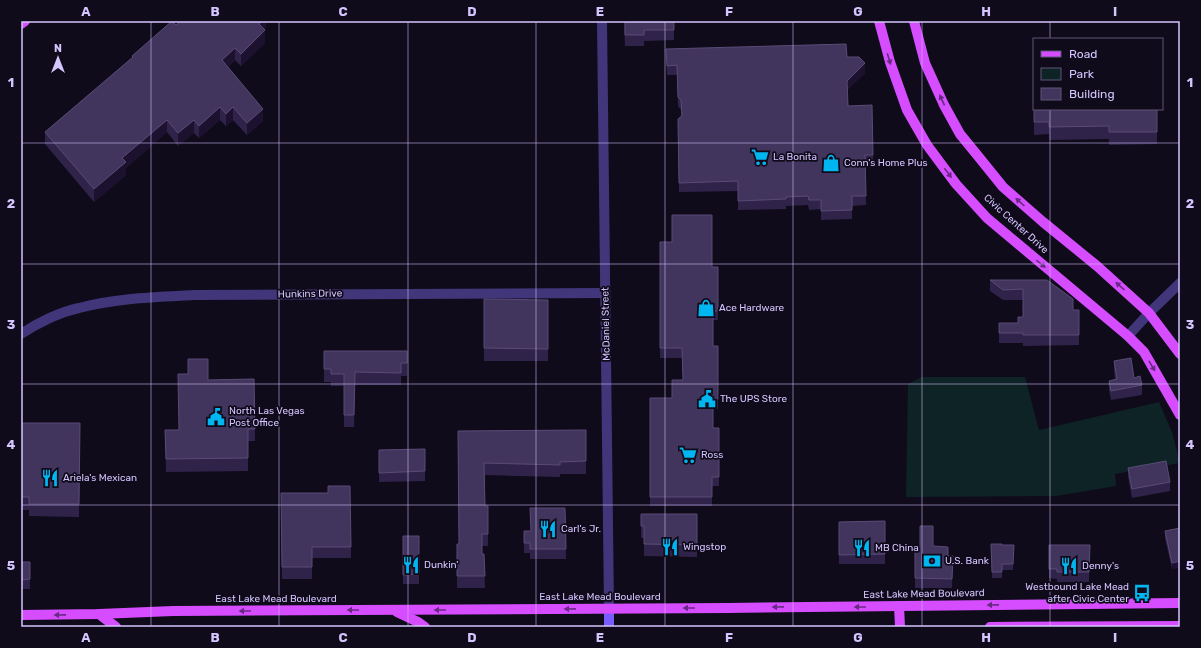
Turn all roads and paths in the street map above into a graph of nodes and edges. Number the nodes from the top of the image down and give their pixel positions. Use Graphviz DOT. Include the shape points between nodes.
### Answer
graph roads {
  1 [pos="25,21"];
  2 [pos="602,21"];
  3 [pos="878,21"];
  4 [pos="914,21"];
  5 [pos="21,24"];
  6 [pos="1180,284"];
  7 [pos="605,293"];
  8 [pos="1149,312"];
  9 [pos="21,334"];
  10 [pos="1128,336"];
  11 [pos="1180,354"];
  12 [pos="1180,415"];
  13 [pos="1180,603"];
  14 [pos="899,606"];
  15 [pos="609,609"];
  16 [pos="392,610"];
  17 [pos="99,614"];
  18 [pos="21,615"];
  19 [pos="1180,626"];
  20 [pos="116,627"];
  21 [pos="425,627"];
  22 [pos="609,627"];
  23 [pos="900,627"];
  24 [pos="990,627"];
  1 -- 5 [label="main road"];
  2 -- 7 [label="street, McDaniel Street"];
  3 -- 10 [label="main road, Civic Center Drive, one-way" via="907,110 927,145 956,184 987,218"];
  8 -- 4 [label="main road, Civic Center Drive, one-way" via="1003,187 960,134 925,63"];
  6 -- 8 [label="street"];
  7 -- 9 [label="street, Hunkins Drive" via="210,295 138,299 79,308 56,316"];
  7 -- 15 [label="street, McDaniel Street"];
  8 -- 10 [label="street"];
  8 -- 11 [label="main road, Civic Center Drive"];
  10 -- 12 [label="main road, Civic Center Drive, one-way" via="1144,352"];
  13 -- 14 [label="main road, East Lake Mead Boulevard, one-way"];
  14 -- 15 [label="main road, East Lake Mead Boulevard, one-way"];
  14 -- 23 [label="main road"];
  15 -- 16 [label="main road, East Lake Mead Boulevard, one-way"];
  15 -- 22 [label="street, McDaniel Street"];
  16 -- 17 [label="main road, East Lake Mead Boulevard, one-way"];
  16 -- 21 [label="main road"];
  17 -- 18 [label="main road, East Lake Mead Boulevard, one-way"];
  17 -- 20 [label="main road"];
  19 -- 24 [label="main road"];
}
